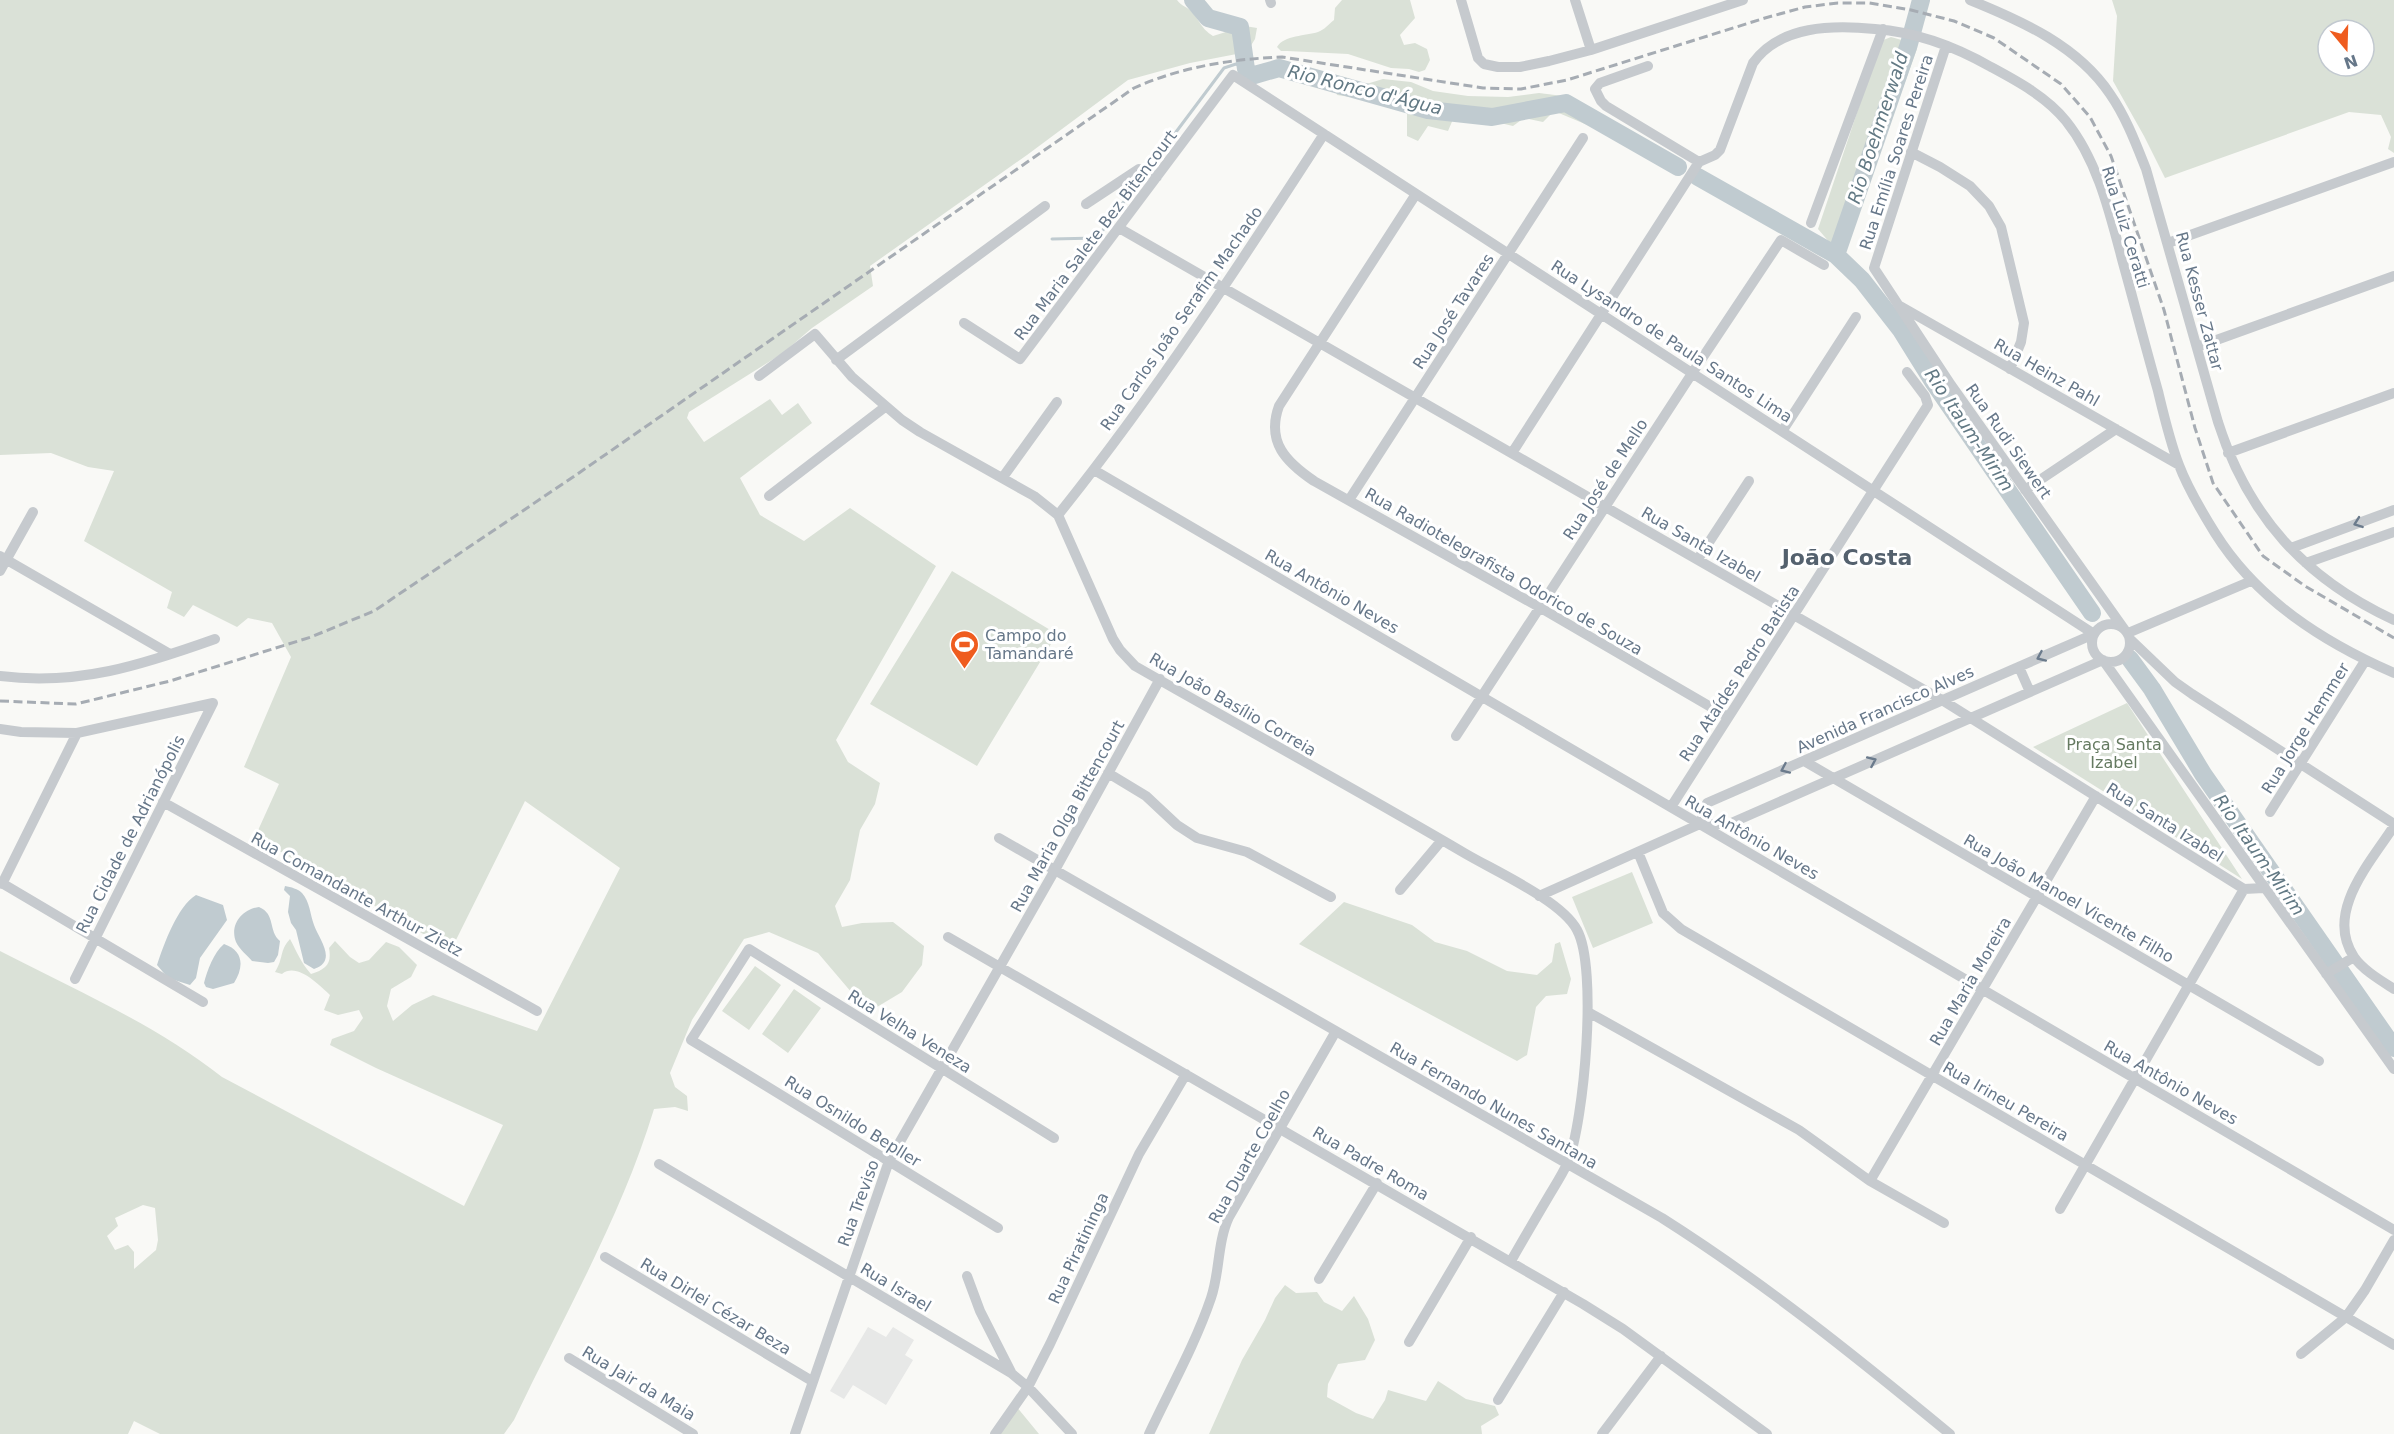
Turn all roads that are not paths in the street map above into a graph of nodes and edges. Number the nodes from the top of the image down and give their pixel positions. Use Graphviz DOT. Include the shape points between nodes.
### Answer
graph roads {
  1 [pos="1461,0"];
  2 [pos="1575,0"];
  3 [pos="1743,0"];
  4 [pos="1970,0"];
  5 [pos="1883,29"];
  6 [pos="1946,46"];
  7 [pos="1591,50"];
  8 [pos="1648,66"];
  9 [pos="1233,75"];
  10 [pos="1324,134"];
  11 [pos="1583,138"];
  12 [pos="1911,152"];
  13 [pos="2394,161"];
  14 [pos="1700,162"];
  15 [pos="1156,177"];
  16 [pos="1416,194"];
  17 [pos="1086,204"];
  18 [pos="1045,206"];
  19 [pos="1811,223"];
  20 [pos="1119,228"];
  21 [pos="2168,243"];
  22 [pos="1508,253"];
  23 [pos="1824,266"];
  24 [pos="1874,268"];
  25 [pos="2394,276"];
  26 [pos="1224,288"];
  27 [pos="1900,306"];
  28 [pos="1600,313"];
  29 [pos="1856,317"];
  30 [pos="964,323"];
  31 [pos="1320,343"];
  32 [pos="2197,347"];
  33 [pos="836,360"];
  34 [pos="2010,369"];
  35 [pos="1693,372"];
  36 [pos="1907,372"];
  37 [pos="759,376"];
  38 [pos="2394,393"];
  39 [pos="1415,397"];
  40 [pos="1057,402"];
  41 [pos="885,407"];
  42 [pos="2116,429"];
  43 [pos="1783,430"];
  44 [pos="1512,453"];
  45 [pos="2228,453"];
  46 [pos="2179,465"];
  47 [pos="1094,470"];
  48 [pos="1003,477"];
  49 [pos="1749,481"];
  50 [pos="1874,489"];
  51 [pos="2025,490"];
  52 [pos="769,496"];
  53 [pos="1349,500"];
  54 [pos="1605,506"];
  55 [pos="2394,510"];
  56 [pos="33,512"];
  57 [pos="1058,516"];
  58 [pos="2394,532"];
  59 [pos="2322,536"];
  60 [pos="2291,548"];
  61 [pos="2328,555"];
  62 [pos="3,558"];
  63 [pos="1698,559"];
  64 [pos="2306,563"];
  65 [pos="0,571"];
  66 [pos="2251,581"];
  67 [pos="1539,607"];
  68 [pos="1794,614"];
  69 [pos="2394,620"];
  70 [pos="2094,634"];
  71 [pos="2127,634"];
  72 [pos="215,639"];
  73 [pos="170,654"];
  74 [pos="2103,660"];
  75 [pos="2365,660"];
  76 [pos="2019,667"];
  77 [pos="2394,673"];
  78 [pos="0,676"];
  79 [pos="1160,680"];
  80 [pos="2030,692"];
  81 [pos="1482,696"];
  82 [pos="1942,700"];
  83 [pos="1728,717"];
  84 [pos="1971,718"];
  85 [pos="0,729"];
  86 [pos="77,733"];
  87 [pos="1456,736"];
  88 [pos="1804,761"];
  89 [pos="2301,763"];
  90 [pos="1108,773"];
  91 [pos="1834,778"];
  92 [pos="2096,796"];
  93 [pos="163,802"];
  94 [pos="1671,807"];
  95 [pos="2270,812"];
  96 [pos="1700,824"];
  97 [pos="2394,825"];
  98 [pos="999,838"];
  99 [pos="1442,840"];
  100 [pos="1638,852"];
  101 [pos="1055,870"];
  102 [pos="1,883"];
  103 [pos="2264,888"];
  104 [pos="2244,889"];
  105 [pos="1400,890"];
  106 [pos="1539,896"];
  107 [pos="2037,896"];
  108 [pos="1331,897"];
  109 [pos="948,937"];
  110 [pos="95,938"];
  111 [pos="2354,957"];
  112 [pos="1000,967"];
  113 [pos="2326,975"];
  114 [pos="75,979"];
  115 [pos="2189,985"];
  116 [pos="1982,989"];
  117 [pos="2394,989"];
  118 [pos="203,1002"];
  119 [pos="537,1011"];
  120 [pos="1588,1012"];
  121 [pos="1336,1031"];
  122 [pos="691,1040"];
  123 [pos="2319,1060"];
  124 [pos="942,1069"];
  125 [pos="2394,1069"];
  126 [pos="1186,1074"];
  127 [pos="1932,1075"];
  128 [pos="2135,1079"];
  129 [pos="1280,1128"];
  130 [pos="1054,1138"];
  131 [pos="889,1161"];
  132 [pos="659,1164"];
  133 [pos="1567,1164"];
  134 [pos="2085,1165"];
  135 [pos="1870,1181"];
  136 [pos="1377,1183"];
  137 [pos="2060,1209"];
  138 [pos="1944,1223"];
  139 [pos="998,1228"];
  140 [pos="2394,1230"];
  141 [pos="1471,1238"];
  142 [pos="2394,1240"];
  143 [pos="604,1257"];
  144 [pos="1511,1261"];
  145 [pos="848,1276"];
  146 [pos="967,1276"];
  147 [pos="1319,1279"];
  148 [pos="1564,1292"];
  149 [pos="2346,1317"];
  150 [pos="1408,1341"];
  151 [pos="2394,1345"];
  152 [pos="2301,1354"];
  153 [pos="1661,1356"];
  154 [pos="569,1358"];
  155 [pos="1011,1373"];
  156 [pos="812,1381"];
  157 [pos="1028,1387"];
  158 [pos="1498,1400"];
  159 [pos="693,1434"];
  160 [pos="795,1434"];
  161 [pos="995,1434"];
  162 [pos="1072,1434"];
  163 [pos="1149,1434"];
  164 [pos="1602,1434"];
  165 [pos="1767,1434"];
  166 [pos="1950,1434"];
  1 -- 7 [label="street" via="1478,58 1484,64 1520,67"];
  2 -- 7 [label="street"];
  3 -- 7 [label="street"];
  4 -- 21 [label="street, Rua Kesser Zattar" via="2044,35 2102,82 2137,145"];
  5 -- 6 [label="street, Rua Luiz Ceratti"];
  5 -- 14 [label="street, Rua Luiz Ceratti" via="1822,29 1795,34 1770,45 1753,63 1720,150"];
  5 -- 19 [label="street"];
  6 -- 12 [label="street, Rua Emília Soares Pereira"];
  6 -- 46 [label="street, Rua Luiz Ceratti" via="1981,61 2041,98 2064,119 2083,147 2111,219"];
  8 -- 14 [label="street" via="1600,82 1595,89 1597,94 1606,106"];
  9 -- 10 [label="street, Rua Lysandro de Paula Santos Lima"];
  9 -- 15 [label="street, Rua Maria Salete Bez Bitencourt"];
  10 -- 16 [label="street, Rua Lysandro de Paula Santos Lima"];
  10 -- 26 [label="street, Rua Carlos João Serafim Machado"];
  11 -- 22 [label="street, Rua José Tavares"];
  12 -- 24 [label="street, Rua Emília Soares Pereira"];
  12 -- 34 [label="street" via="1970,186 1989,206 2001,227 2024,323"];
  13 -- 21 [label="street"];
  14 -- 28 [label="street, Rua Luiz Ceratti"];
  15 -- 17 [label="street" via="1139,169"];
  15 -- 20 [label="street, Rua Maria Salete Bez Bitencourt"];
  16 -- 22 [label="street, Rua Lysandro de Paula Santos Lima"];
  16 -- 31 [label="street"];
  18 -- 33 [label="street"];
  20 -- 26 [label="street, Rua Santa Izabel"];
  20 -- 30 [label="street, Rua Maria Salete Bez Bitencourt" via="1020,359"];
  21 -- 32 [label="street, Rua Kesser Zattar"];
  22 -- 28 [label="street, Rua Lysandro de Paula Santos Lima"];
  22 -- 39 [label="street, Rua José Tavares"];
  23 -- 35 [label="street, Rua José de Mello" via="1782,240"];
  24 -- 27 [label="street, Rua Rudi Siewert"];
  25 -- 32 [label="street"];
  26 -- 31 [label="street, Rua Santa Izabel"];
  26 -- 47 [label="street, Rua Carlos João Serafim Machado"];
  27 -- 34 [label="street, Rua Heinz Pahl"];
  27 -- 51 [label="street, Rua Rudi Siewert"];
  28 -- 35 [label="street, Rua Lysandro de Paula Santos Lima"];
  28 -- 44 [label="street, Rua Luiz Ceratti"];
  29 -- 43 [label="street"];
  31 -- 39 [label="street, Rua Santa Izabel"];
  31 -- 53 [label="street, Rua Radiotelegrafista Odorico de Souza" via="1279,406 1276,439 1286,458 1302,473"];
  32 -- 45 [label="street, Rua Kesser Zattar"];
  33 -- 37 [label="street, Rua João Basílio Correia" via="815,334"];
  33 -- 41 [label="street, Rua João Basílio Correia"];
  34 -- 42 [label="street, Rua Heinz Pahl"];
  35 -- 43 [label="street, Rua Lysandro de Paula Santos Lima"];
  35 -- 54 [label="street, Rua José de Mello"];
  36 -- 50 [label="street, Rua Ataídes Pedro Batista" via="1928,405"];
  38 -- 45 [label="street"];
  39 -- 44 [label="street, Rua Santa Izabel"];
  39 -- 53 [label="street, Rua José Tavares"];
  40 -- 48 [label="street"];
  41 -- 48 [label="street, Rua João Basílio Correia" via="920,432"];
  41 -- 52 [label="street"];
  42 -- 46 [label="street, Rua Heinz Pahl"];
  42 -- 51 [label="street"];
  43 -- 50 [label="street, Rua Lysandro de Paula Santos Lima"];
  44 -- 54 [label="street, Rua Santa Izabel"];
  45 -- 60 [label="street, Rua Kesser Zattar" via="2254,505"];
  46 -- 66 [label="street, Rua Luiz Ceratti" via="2216,535"];
  47 -- 57 [label="street, Rua Carlos João Serafim Machado"];
  47 -- 81 [label="street, Rua Antônio Neves"];
  48 -- 57 [label="street, Rua João Basílio Correia"];
  49 -- 63 [label="street"];
  50 -- 68 [label="street, Rua Ataídes Pedro Batista"];
  50 -- 70 [label="street, Rua Lysandro de Paula Santos Lima"];
  51 -- 71 [label="street, Rua Rudi Siewert"];
  53 -- 67 [label="street, Rua Radiotelegrafista Odorico de Souza"];
  54 -- 63 [label="street, Rua Santa Izabel"];
  54 -- 67 [label="street, Rua José de Mello"];
  55 -- 59 [label="street, one-way"];
  56 -- 62 [label="street"];
  57 -- 79 [label="street, Rua João Basílio Correia" via="1116,645 1135,666"];
  58 -- 61 [label="street"];
  59 -- 60 [label="street"];
  59 -- 61 [label="street" via="2320,547"];
  60 -- 64 [label="street, Rua Kesser Zattar"];
  61 -- 64 [label="street"];
  62 -- 65 [label="street"];
  62 -- 73 [label="street"];
  63 -- 68 [label="street, Rua Santa Izabel"];
  64 -- 69 [label="street, Rua Kesser Zattar" via="2342,592"];
  66 -- 71 [label="street"];
  66 -- 75 [label="street, Rua Luiz Ceratti" via="2301,622"];
  67 -- 81 [label="street, Rua José de Mello"];
  67 -- 83 [label="street, Rua Radiotelegrafista Odorico de Souza"];
  68 -- 82 [label="street, Rua Santa Izabel"];
  68 -- 83 [label="street, Rua Ataídes Pedro Batista"];
  70 -- 71 [label="street" via="2103,626 2114,624"];
  70 -- 74 [label="street" via="2094,651"];
  70 -- 76 [label="street, Avenida Francisco Alves, one-way"];
  71 -- 74 [label="street" via="2128,650 2120,659"];
  71 -- 89 [label="street" via="2184,688"];
  72 -- 73 [label="street"];
  73 -- 78 [label="street" via="80,678 26,680"];
  74 -- 80 [label="street"];
  74 -- 103 [label="street"];
  75 -- 77 [label="street, Rua Luiz Ceratti"];
  75 -- 89 [label="street, Rua Jorge Hemmer"];
  76 -- 80 [label="street"];
  76 -- 82 [label="street, Avenida Francisco Alves"];
  79 -- 90 [label="street, Rua Maria Olga Bittencourt"];
  79 -- 99 [label="street, Rua João Basílio Correia"];
  80 -- 84 [label="street"];
  81 -- 87 [label="street, Rua José de Mello"];
  81 -- 94 [label="street, Rua Antônio Neves"];
  82 -- 84 [label="street, Rua Santa Izabel"];
  82 -- 88 [label="street, Avenida Francisco Alves"];
  83 -- 94 [label="street, Rua Ataídes Pedro Batista"];
  91 -- 84 [label="street, one-way"];
  84 -- 92 [label="street, Rua Santa Izabel"];
  85 -- 86 [label="street"];
  86 -- 93 [label="street, Rua Cidade de Adrianópolis" via="213,703"];
  86 -- 102 [label="street"];
  88 -- 91 [label="street, Rua João Manoel Vicente Filho"];
  88 -- 96 [label="street, Avenida Francisco Alves, one-way" via="1707,803"];
  89 -- 95 [label="street, Rua Jorge Hemmer"];
  89 -- 97 [label="street"];
  90 -- 101 [label="street, Rua Maria Olga Bittencourt"];
  90 -- 108 [label="street" via="1146,796 1197,838 1247,852"];
  91 -- 96 [label="street" via="1729,824"];
  91 -- 107 [label="street, Rua João Manoel Vicente Filho"];
  92 -- 104 [label="street, Rua Santa Izabel"];
  92 -- 107 [label="street, Rua Maria Moreira"];
  93 -- 110 [label="street, Rua Cidade de Adrianópolis"];
  93 -- 119 [label="street, Rua Comandante Arthur Zietz"];
  94 -- 96 [label="street, Rua Antônio Neves"];
  96 -- 100 [label="street"];
  96 -- 116 [label="street, Rua Antônio Neves"];
  97 -- 111 [label="street" via="2355,886 2345,911 2346,935"];
  98 -- 101 [label="street, Rua Fernando Nunes Santana"];
  99 -- 105 [label="street"];
  99 -- 106 [label="street, Rua João Basílio Correia"];
  100 -- 106 [label="street"];
  100 -- 127 [label="street, Rua Irineu Pereira" via="1669,920"];
  101 -- 112 [label="street, Rua Maria Olga Bittencourt"];
  101 -- 121 [label="street, Rua Fernando Nunes Santana"];
  102 -- 110 [label="street"];
  103 -- 104 [label="street"];
  103 -- 113 [label="street"];
  104 -- 115 [label="street"];
  106 -- 120 [label="street, Rua João Basílio Correia" via="1566,914 1578,931 1587,968"];
  107 -- 115 [label="street, Rua João Manoel Vicente Filho"];
  107 -- 116 [label="street, Rua Maria Moreira"];
  109 -- 112 [label="street, Rua Padre Roma"];
  110 -- 114 [label="street, Rua Cidade de Adrianópolis"];
  110 -- 118 [label="street"];
  111 -- 113 [label="street"];
  111 -- 117 [label="street"];
  112 -- 124 [label="street, Rua Treviso"];
  112 -- 126 [label="street, Rua Padre Roma"];
  113 -- 125 [label="street"];
  115 -- 123 [label="street, Rua João Manoel Vicente Filho"];
  115 -- 128 [label="street"];
  116 -- 127 [label="street, Rua Maria Moreira"];
  116 -- 128 [label="street, Rua Antônio Neves"];
  120 -- 133 [label="street, Rua João Basílio Correia" via="1582,1089"];
  120 -- 135 [label="street" via="1799,1130"];
  121 -- 129 [label="street, Rua Duarte Coelho"];
  121 -- 133 [label="street, Rua Fernando Nunes Santana"];
  122 -- 124 [label="street, Rua Velha Veneza" via="749,950"];
  122 -- 131 [label="street, Rua Osnildo Bepller"];
  124 -- 130 [label="street, Rua Velha Veneza"];
  124 -- 131 [label="street, Rua Treviso"];
  126 -- 129 [label="street, Rua Padre Roma"];
  126 -- 157 [label="street, Rua Piratininga" via="1139,1154"];
  127 -- 134 [label="street, Rua Irineu Pereira"];
  127 -- 135 [label="street, Rua Maria Moreira"];
  128 -- 134 [label="street"];
  128 -- 140 [label="street, Rua Antônio Neves"];
  129 -- 136 [label="street, Rua Padre Roma"];
  129 -- 163 [label="street, Rua Duarte Coelho" via="1225,1227 1210,1300"];
  131 -- 139 [label="street, Rua Osnildo Bepller"];
  131 -- 145 [label="street, Rua Treviso"];
  132 -- 145 [label="street, Rua Israel"];
  133 -- 144 [label="street, Rua João Basílio Correia"];
  133 -- 166 [label="street, Rua Fernando Nunes Santana" via="1736,1266 1809,1319"];
  134 -- 137 [label="street"];
  134 -- 149 [label="street, Rua Irineu Pereira"];
  135 -- 138 [label="street"];
  136 -- 141 [label="street, Rua Padre Roma"];
  136 -- 147 [label="street"];
  141 -- 144 [label="street, Rua Padre Roma"];
  141 -- 150 [label="street"];
  142 -- 149 [label="street"];
  143 -- 156 [label="street, Rua Dirlei Cézar Beza"];
  144 -- 148 [label="street, Rua Padre Roma"];
  145 -- 155 [label="street, Rua Israel"];
  145 -- 156 [label="street, Rua Treviso"];
  146 -- 155 [label="street"];
  148 -- 153 [label="street, Rua Padre Roma"];
  148 -- 158 [label="street"];
  149 -- 151 [label="street, Rua Irineu Pereira"];
  149 -- 152 [label="street"];
  153 -- 164 [label="street"];
  153 -- 165 [label="street, Rua Padre Roma"];
  154 -- 159 [label="street, Rua Jair da Maia"];
  155 -- 157 [label="street, Rua Israel"];
  156 -- 160 [label="street, Rua Treviso"];
  157 -- 161 [label="street, Rua Piratininga"];
  157 -- 162 [label="street, Rua Israel"];
}
